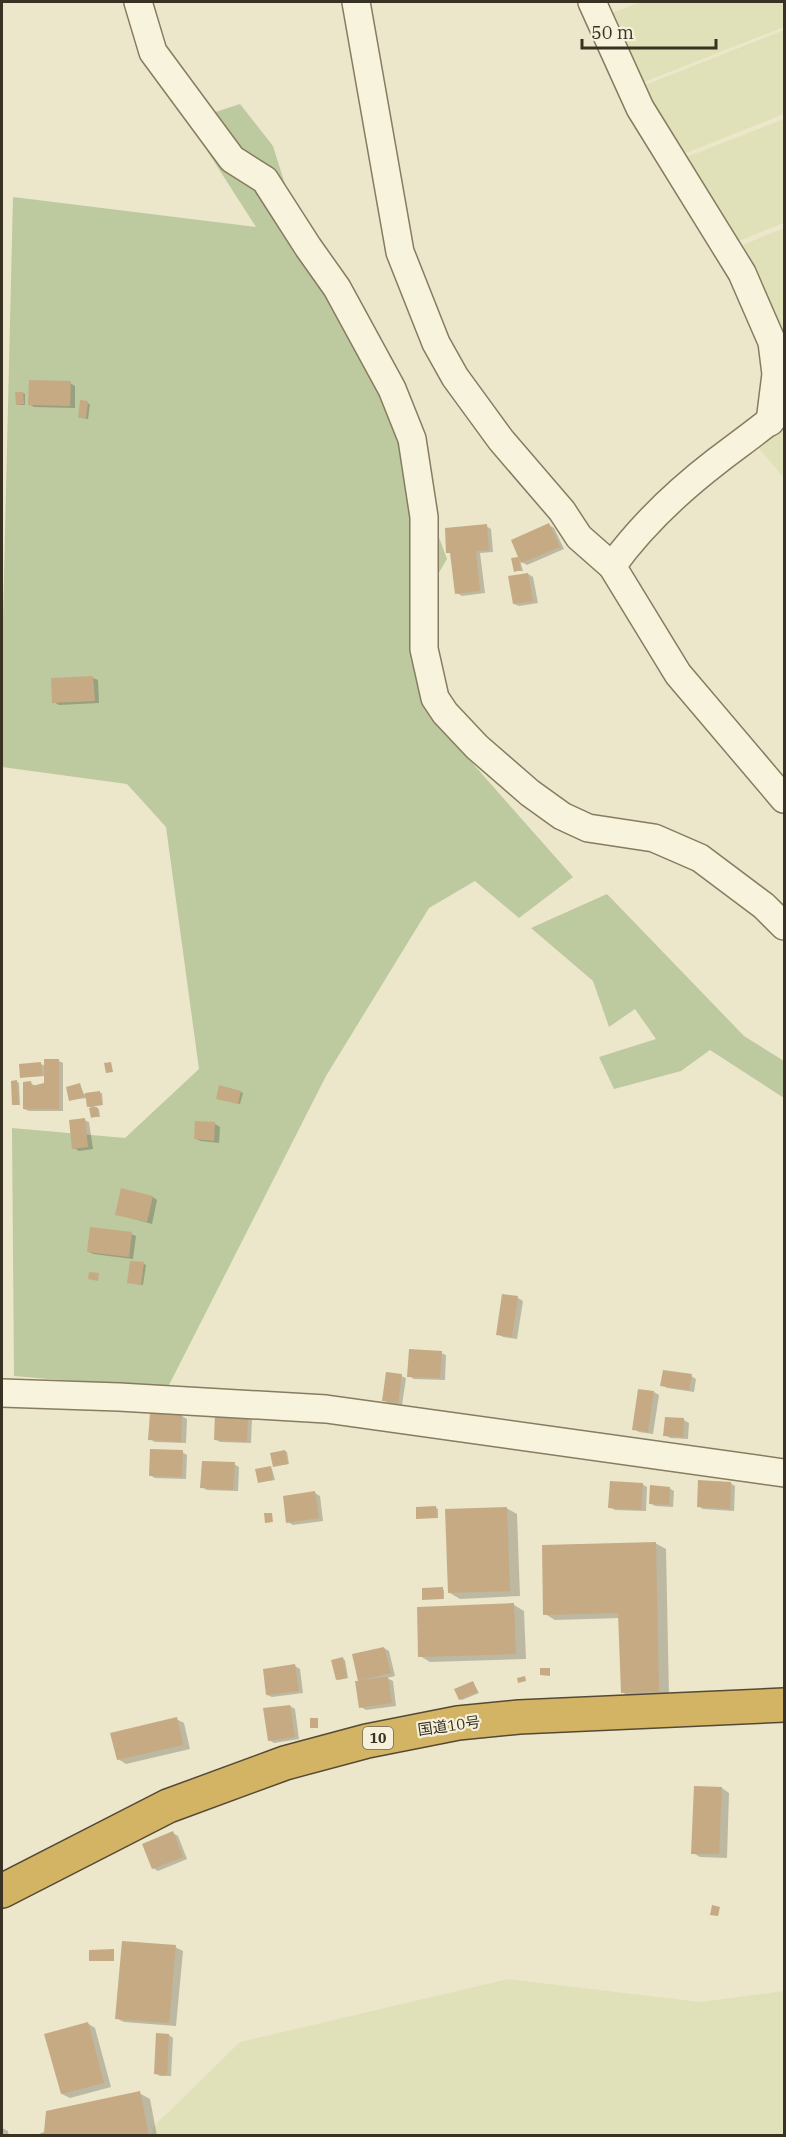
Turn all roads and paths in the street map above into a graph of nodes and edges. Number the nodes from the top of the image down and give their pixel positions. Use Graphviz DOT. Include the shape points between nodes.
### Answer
graph roads {
  1 [pos="138,2"];
  2 [pos="356,2"];
  3 [pos="592,2"];
  4 [pos="777,415"];
  5 [pos="612,566"];
  6 [pos="784,799"];
  7 [pos="784,926"];
  8 [pos="2,1393"];
  9 [pos="784,1473"];
  10 [pos="784,1705"];
  11 [pos="2,1891"];
  1 -- 7 [label="street" via="153,52 232,159 265,180 337,288 392,389 412,439 424,517 424,649 435,698 445,713 521,786 562,816 588,828 654,838 700,858"];
  2 -- 5 [label="street" via="400,252 436,343 501,440 562,511 579,537"];
  3 -- 4 [label="street" via="640,108 742,273 772,342"];
  4 -- 5 [label="street" via="664,507"];
  5 -- 6 [label="street" via="678,674"];
  8 -- 9 [label="street" via="326,1409"];
  10 -- 11 [label="highway, 国道10号 / 10" via="519,1717 458,1723 367,1741 285,1763 168,1806"];
}
